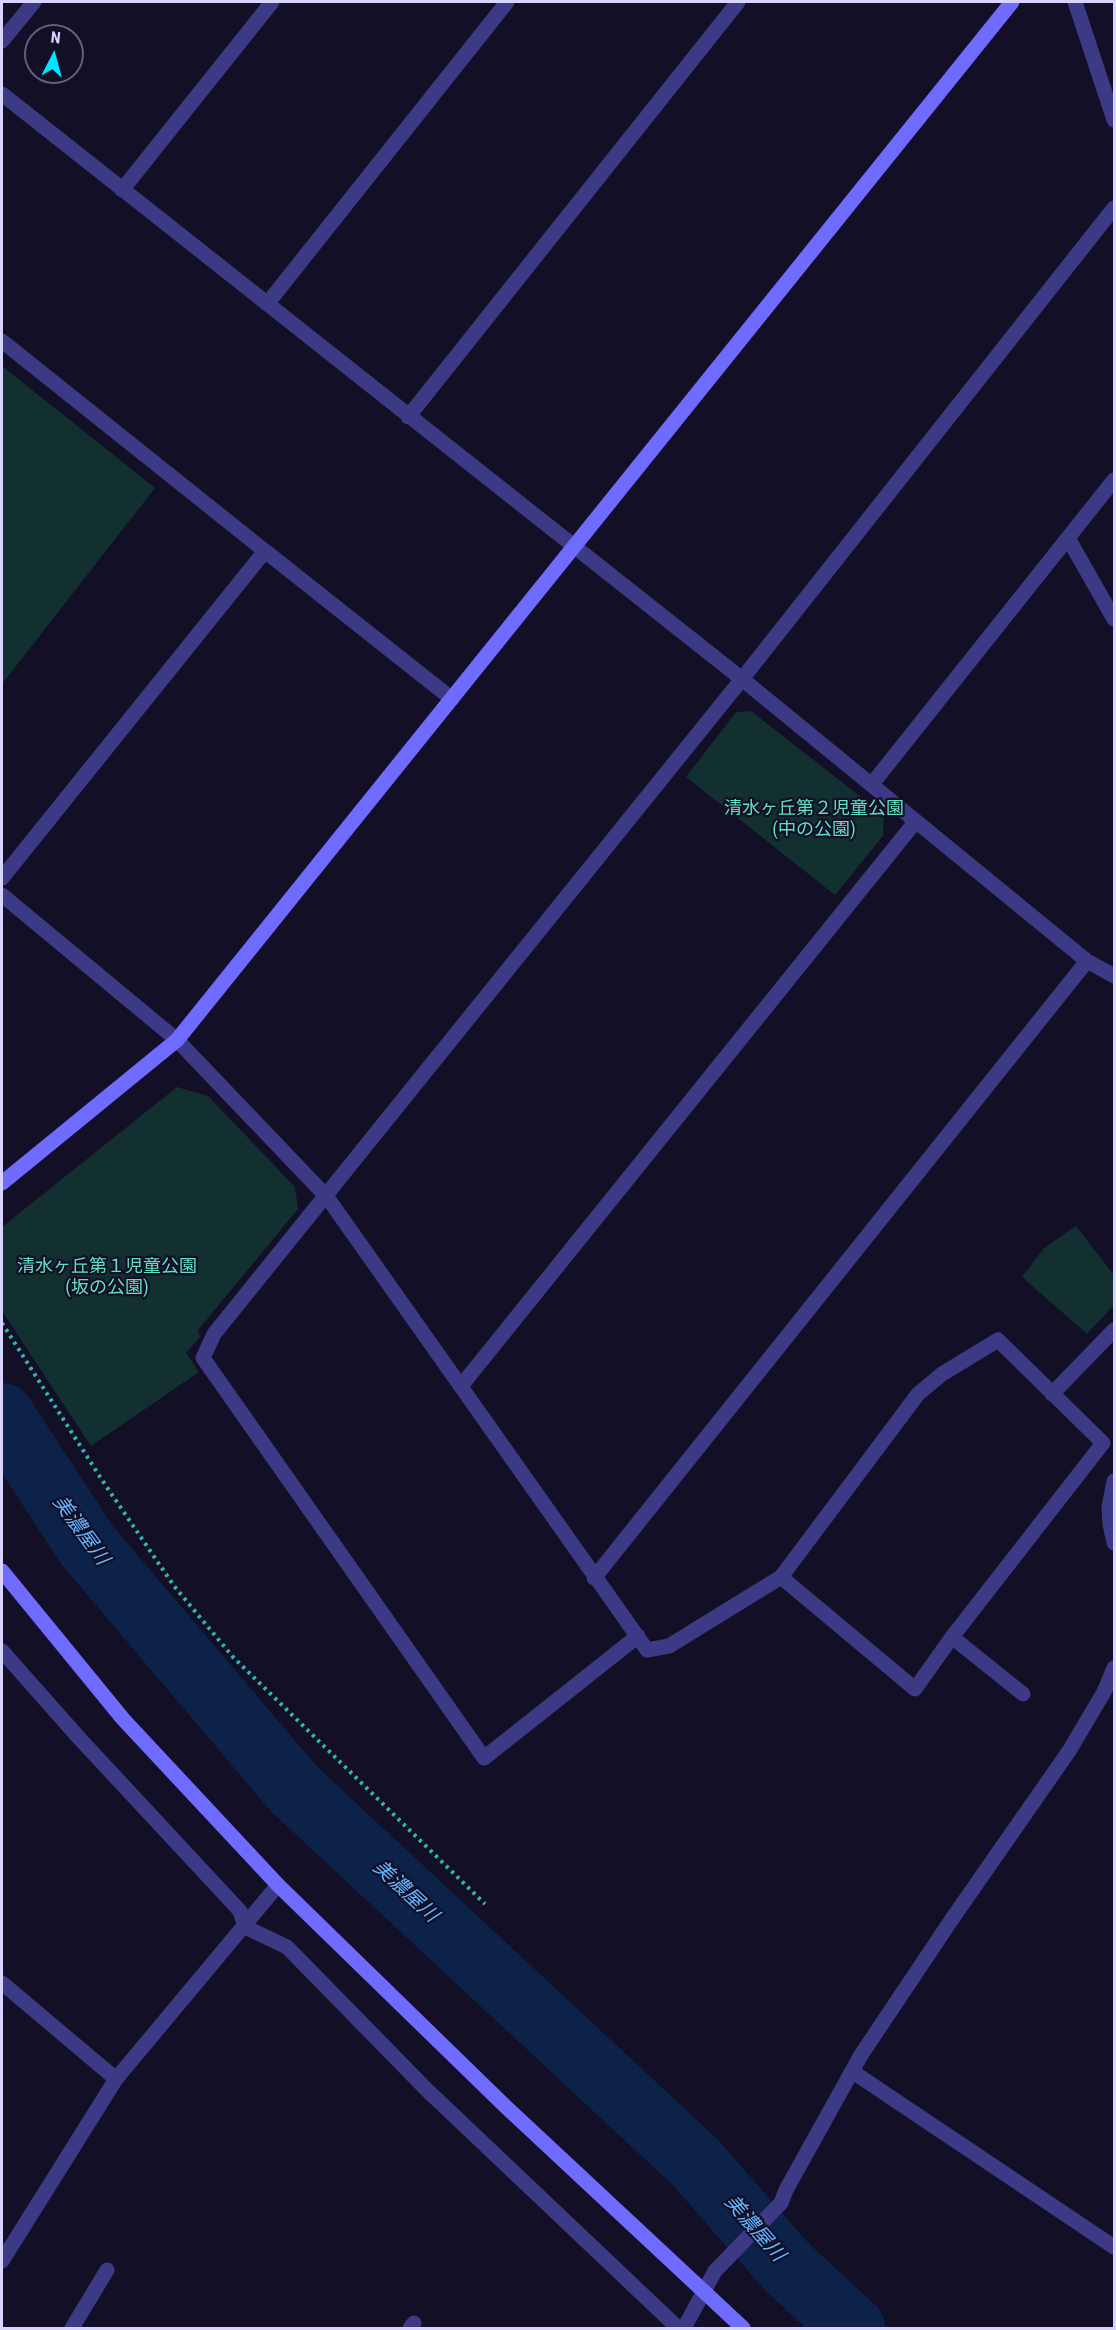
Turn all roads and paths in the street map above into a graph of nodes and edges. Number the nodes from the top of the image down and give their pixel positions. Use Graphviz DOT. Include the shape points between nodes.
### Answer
graph roads {
  1 [pos="34,2"];
  2 [pos="272,2"];
  3 [pos="507,2"];
  4 [pos="738,2"];
  5 [pos="1012,2"];
  6 [pos="1075,2"];
  7 [pos="2,41"];
  8 [pos="3,99"];
  9 [pos="1114,120"];
  10 [pos="122,190"];
  11 [pos="1114,208"];
  12 [pos="267,304"];
  13 [pos="2,341"];
  14 [pos="408,417"];
  15 [pos="1114,480"];
  16 [pos="1068,538"];
  17 [pos="574,548"];
  18 [pos="265,551"];
  19 [pos="1114,619"];
  20 [pos="742,679"];
  21 [pos="452,699"];
  22 [pos="872,784"];
  23 [pos="916,821"];
  24 [pos="2,878"];
  25 [pos="2,895"];
  26 [pos="1087,961"];
  27 [pos="1114,976"];
  28 [pos="177,1040"];
  29 [pos="2,1183"];
  30 [pos="327,1197"];
  31 [pos="2,1323"];
  32 [pos="1114,1330"];
  33 [pos="460,1386"];
  34 [pos="1052,1394"];
  35 [pos="1114,1481"];
  36 [pos="1114,1543"];
  37 [pos="2,1571"];
  38 [pos="781,1577"];
  39 [pos="594,1578"];
  40 [pos="638,1636"];
  41 [pos="952,1636"];
  42 [pos="2,1651"];
  43 [pos="1114,1668"];
  44 [pos="1023,1694"];
  45 [pos="278,1885"];
  46 [pos="485,1904"];
  47 [pos="244,1927"];
  48 [pos="2,1983"];
  49 [pos="853,2072"];
  50 [pos="116,2079"];
  51 [pos="1114,2247"];
  52 [pos="2,2261"];
  53 [pos="107,2270"];
  54 [pos="704,2291"];
  55 [pos="72,2328"];
  56 [pos="678,2328"];
  57 [pos="684,2328"];
  58 [pos="743,2328"];
  1 -- 7 [label="street"];
  2 -- 10 [label="street"];
  3 -- 12 [label="street"];
  4 -- 14 [label="street"];
  5 -- 17 [label="street"];
  6 -- 9 [label="street"];
  8 -- 10 [label="street"];
  10 -- 12 [label="street"];
  11 -- 20 [label="street"];
  12 -- 14 [label="street"];
  13 -- 18 [label="street"];
  14 -- 17 [label="street"];
  15 -- 16 [label="street"];
  16 -- 19 [label="street"];
  16 -- 22 [label="street"];
  17 -- 20 [label="street"];
  17 -- 21 [label="street"];
  18 -- 21 [label="street"];
  18 -- 24 [label="street"];
  20 -- 22 [label="street"];
  20 -- 30 [label="street"];
  21 -- 28 [label="street"];
  22 -- 23 [label="street"];
  23 -- 26 [label="street"];
  23 -- 33 [label="street"];
  25 -- 28 [label="street"];
  26 -- 27 [label="street"];
  26 -- 39 [label="street"];
  28 -- 29 [label="street"];
  28 -- 30 [label="street"];
  30 -- 33 [label="street"];
  30 -- 40 [label="street" via="214,1334 203,1358 484,1758"];
  31 -- 46 [label="path" via="174,1586 233,1657"];
  32 -- 34 [label="street"];
  33 -- 39 [label="street"];
  34 -- 38 [label="street" via="998,1340 942,1374 918,1394"];
  34 -- 41 [label="street" via="1103,1443"];
  35 -- 36 [label="street" via="1109,1507"];
  37 -- 45 [label="street" via="123,1719"];
  38 -- 40 [label="street" via="669,1646 647,1650"];
  38 -- 41 [label="street" via="915,1689"];
  39 -- 40 [label="street"];
  41 -- 44 [label="street"];
  42 -- 47 [label="street" via="240,1911"];
  43 -- 49 [label="street" via="1069,1751 952,1919"];
  45 -- 47 [label="street"];
  45 -- 54 [label="street" via="505,2106"];
  47 -- 50 [label="street"];
  47 -- 56 [label="street" via="287,1947 427,2090"];
  48 -- 50 [label="street"];
  49 -- 51 [label="street"];
  49 -- 54 [label="street" via="781,2203 715,2271"];
  50 -- 52 [label="street"];
  53 -- 55 [label="street"];
  54 -- 57 [label="street"];
  54 -- 58 [label="street"];
}
